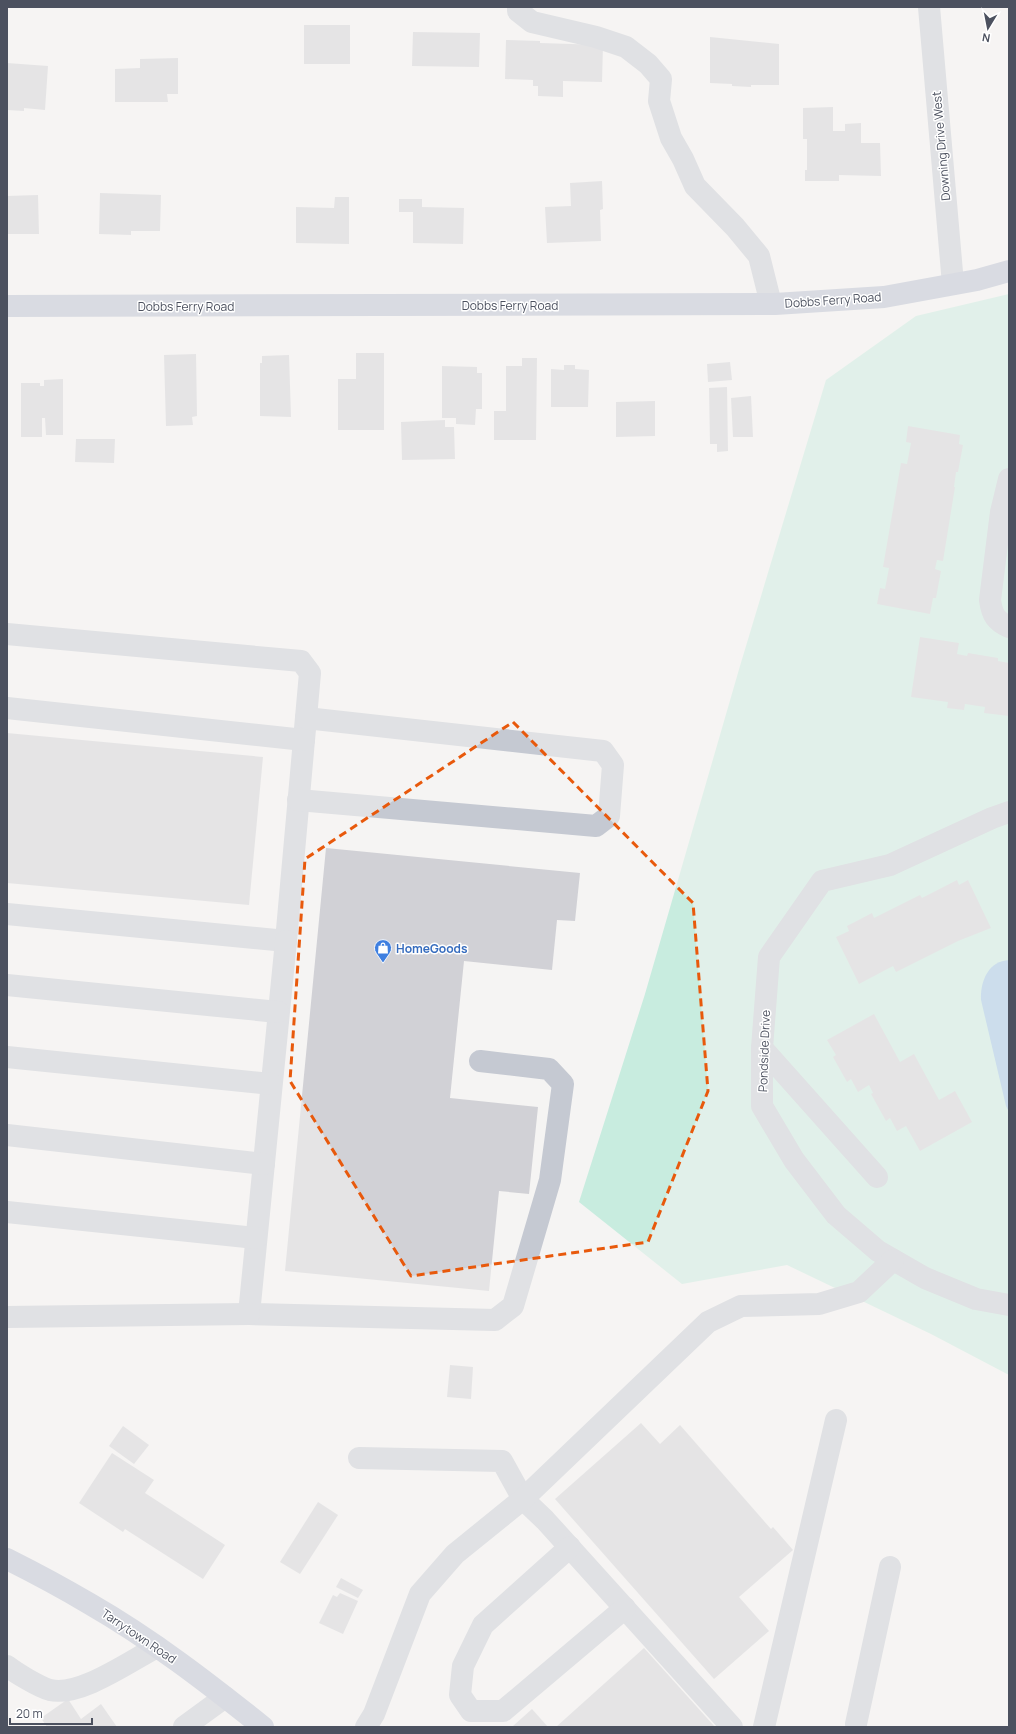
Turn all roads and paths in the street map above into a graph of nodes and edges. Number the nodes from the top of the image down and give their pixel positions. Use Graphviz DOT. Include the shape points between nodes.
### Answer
graph roads {
  1 [pos="518,7"];
  2 [pos="929,7"];
  3 [pos="1009,270"];
  4 [pos="953,284"];
  5 [pos="771,304"];
  6 [pos="7,306"];
  7 [pos="1009,478"];
  8 [pos="1009,627"];
  9 [pos="7,634"];
  10 [pos="7,708"];
  11 [pos="306,718"];
  12 [pos="304,740"];
  13 [pos="298,800"];
  14 [pos="1009,812"];
  15 [pos="7,914"];
  16 [pos="286,941"];
  17 [pos="7,985"];
  18 [pos="278,1012"];
  19 [pos="762,1048"];
  20 [pos="7,1057"];
  21 [pos="480,1061"];
  22 [pos="271,1084"];
  23 [pos="7,1135"];
  24 [pos="264,1164"];
  25 [pos="877,1177"];
  26 [pos="7,1212"];
  27 [pos="256,1238"];
  28 [pos="893,1260"];
  29 [pos="1009,1305"];
  30 [pos="249,1314"];
  31 [pos="7,1317"];
  32 [pos="836,1420"];
  33 [pos="359,1458"];
  34 [pos="523,1499"];
  35 [pos="570,1547"];
  36 [pos="7,1559"];
  37 [pos="890,1567"];
  38 [pos="625,1608"];
  39 [pos="157,1647"];
  40 [pos="7,1666"];
  41 [pos="225,1697"];
  42 [pos="861,1726"];
  43 [pos="184,1727"];
  44 [pos="263,1727"];
  45 [pos="366,1727"];
  46 [pos="732,1727"];
  47 [pos="764,1727"];
  1 -- 5 [label="street" via="518,11 532,22 626,47 648,64 661,80 659,101 671,138 695,186 735,226 759,256"];
  2 -- 4 [label="street, Downing Drive West"];
  3 -- 4 [label="main road, Dobbs Ferry Road"];
  4 -- 5 [label="main road, Dobbs Ferry Road" via="884,297"];
  5 -- 6 [label="main road, Dobbs Ferry Road"];
  7 -- 8 [label="street" via="1001,512 990,600 991,612 998,621"];
  9 -- 11 [label="street" via="301,661 310,673"];
  10 -- 12 [label="street"];
  11 -- 12 [label="street"];
  11 -- 13 [label="street" via="604,751 613,765 609,816 596,826"];
  12 -- 13 [label="street"];
  13 -- 16 [label="street"];
  14 -- 19 [label="street, Pondside Drive" via="890,865 822,881 769,957"];
  15 -- 16 [label="street"];
  16 -- 18 [label="street"];
  17 -- 18 [label="street"];
  18 -- 22 [label="street"];
  19 -- 25 [label="street"];
  19 -- 28 [label="street, Pondside Drive" via="762,1106 794,1160 836,1215 878,1251"];
  20 -- 22 [label="street"];
  21 -- 30 [label="street" via="550,1069 563,1084 550,1180 513,1306 495,1320"];
  22 -- 24 [label="street"];
  23 -- 24 [label="street"];
  24 -- 27 [label="street"];
  26 -- 27 [label="street"];
  27 -- 30 [label="street"];
  28 -- 29 [label="street, Pondside Drive" via="925,1278 976,1299"];
  28 -- 34 [label="street" via="859,1292 819,1304 741,1306 708,1322"];
  30 -- 31 [label="street"];
  32 -- 47 [label="street"];
  33 -- 34 [label="street" via="502,1461"];
  34 -- 35 [label="street"];
  34 -- 45 [label="street" via="455,1554 420,1594 374,1714"];
  35 -- 38 [label="street"];
  35 -- 38 [label="street" via="484,1625 463,1666 460,1695 471,1711 503,1711"];
  36 -- 39 [label="main road, Tarrytown Road" via="90,1604"];
  37 -- 42 [label="street"];
  38 -- 46 [label="street"];
  39 -- 40 [label="street" via="86,1686 64,1691 49,1690"];
  39 -- 41 [label="main road, Tarrytown Road"];
  41 -- 43 [label="street"];
  41 -- 44 [label="main road, Tarrytown Road"];
}
